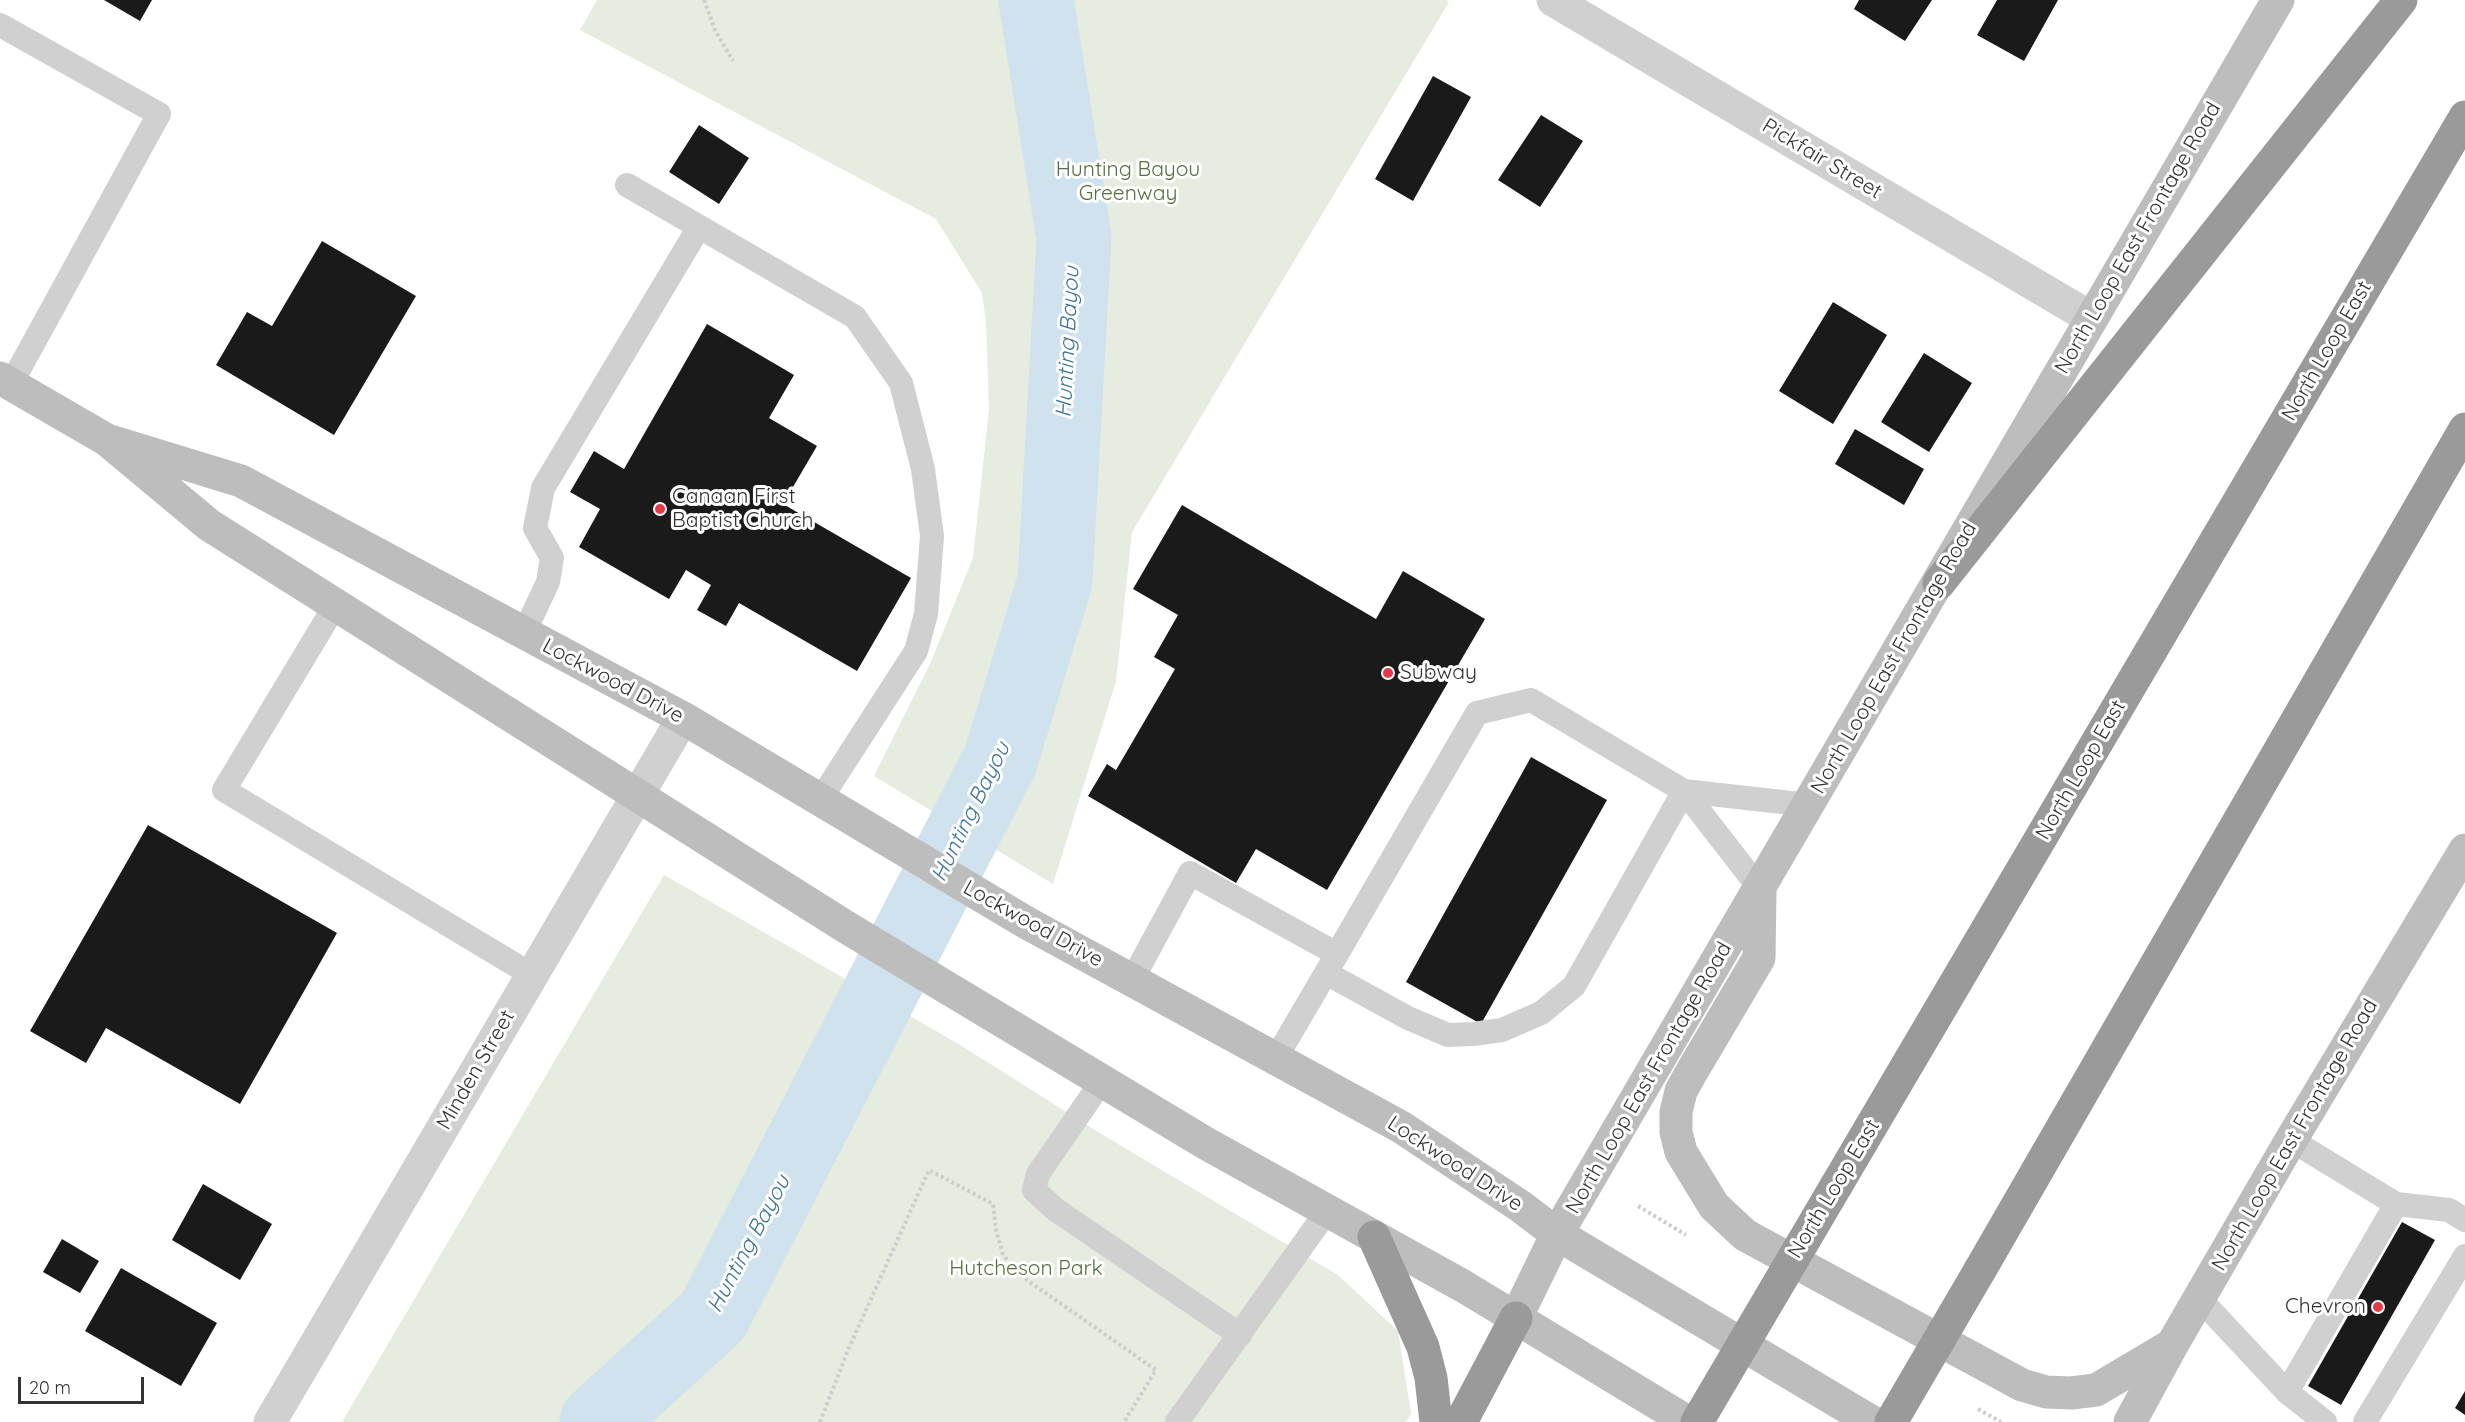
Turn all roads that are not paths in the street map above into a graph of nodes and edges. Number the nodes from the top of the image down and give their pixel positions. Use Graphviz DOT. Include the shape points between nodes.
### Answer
graph roads {
  1 [pos="1553,0"];
  2 [pos="2278,0"];
  3 [pos="2401,0"];
  4 [pos="0,25"];
  5 [pos="2465,117"];
  6 [pos="627,185"];
  7 [pos="699,227"];
  8 [pos="2091,318"];
  9 [pos="6,381"];
  10 [pos="2465,429"];
  11 [pos="107,440"];
  12 [pos="1939,583"];
  13 [pos="336,604"];
  14 [pos="524,633"];
  15 [pos="683,718"];
  16 [pos="1684,791"];
  17 [pos="638,794"];
  18 [pos="820,800"];
  19 [pos="1809,805"];
  20 [pos="2465,850"];
  21 [pos="1760,889"];
  22 [pos="1331,964"];
  23 [pos="532,975"];
  24 [pos="1132,980"];
  25 [pos="1276,1058"];
  26 [pos="1102,1081"];
  27 [pos="2291,1140"];
  28 [pos="2396,1204"];
  29 [pos="1327,1211"];
  30 [pos="2465,1220"];
  31 [pos="1557,1234"];
  32 [pos="1374,1237"];
  33 [pos="2465,1256"];
  34 [pos="2199,1298"];
  35 [pos="1516,1318"];
  36 [pos="1240,1335"];
  37 [pos="2172,1345"];
  38 [pos="2149,1387"];
  39 [pos="2287,1392"];
  40 [pos="270,1422"];
  41 [pos="1177,1422"];
  42 [pos="1436,1422"];
  43 [pos="1461,1422"];
  44 [pos="1688,1422"];
  45 [pos="1697,1422"];
  46 [pos="1872,1422"];
  47 [pos="1892,1422"];
  48 [pos="2130,1422"];
  49 [pos="2145,1422"];
  50 [pos="2325,1422"];
  51 [pos="2365,1422"];
  1 -- 8 [label="street, Pickfair Street"];
  2 -- 8 [label="main road, North Loop East Frontage Road"];
  3 -- 12 [label="highway"];
  4 -- 9 [label="lane" via="159,114"];
  5 -- 45 [label="highway, North Loop East, bridge"];
  6 -- 7 [label="lane"];
  7 -- 14 [label="lane" via="543,489 536,528 552,558 548,582"];
  7 -- 18 [label="lane" via="855,317 901,382 923,469 932,536 926,614 916,651"];
  8 -- 12 [label="main road, North Loop East Frontage Road"];
  9 -- 11 [label="main road, Lockwood Drive"];
  10 -- 47 [label="highway, bridge"];
  11 -- 13 [label="main road, Lockwood Drive" via="209,525"];
  11 -- 14 [label="main road, Lockwood Drive" via="240,481"];
  12 -- 19 [label="main road, North Loop East Frontage Road"];
  13 -- 17 [label="main road, Lockwood Drive"];
  13 -- 23 [label="lane" via="224,790"];
  14 -- 15 [label="main road, Lockwood Drive"];
  15 -- 17 [label="street, Minden Street"];
  15 -- 18 [label="main road, Lockwood Drive"];
  16 -- 19 [label="lane"];
  16 -- 21 [label="lane"];
  16 -- 22 [label="lane" via="1574,986 1541,1012 1502,1030 1448,1035 1408,1018"];
  16 -- 22 [label="lane" via="1531,700 1477,713"];
  17 -- 23 [label="street, Minden Street"];
  17 -- 26 [label="main road, Lockwood Drive" via="846,927"];
  18 -- 24 [label="main road, Lockwood Drive" via="1027,923"];
  19 -- 21 [label="main road, North Loop East Frontage Road"];
  20 -- 27 [label="main road, North Loop East Frontage Road"];
  21 -- 31 [label="main road, North Loop East Frontage Road"];
  21 -- 37 [label="main road" via="1759,958 1681,1091 1676,1112 1681,1152 1714,1206 1745,1234 2022,1385 2071,1394 2096,1390"];
  22 -- 24 [label="lane" via="1190,873"];
  22 -- 25 [label="lane"];
  23 -- 40 [label="street, Minden Street"];
  24 -- 25 [label="main road, Lockwood Drive"];
  25 -- 31 [label="main road, Lockwood Drive" via="1401,1127"];
  26 -- 29 [label="main road, Lockwood Drive"];
  26 -- 36 [label="lane" via="1038,1174 1034,1190 1056,1210"];
  27 -- 28 [label="lane"];
  27 -- 34 [label="main road, North Loop East Frontage Road"];
  28 -- 30 [label="lane" via="2449,1210"];
  28 -- 39 [label="lane"];
  29 -- 32 [label="main road, Lockwood Drive"];
  29 -- 36 [label="lane"];
  31 -- 35 [label="main road, North Loop East Frontage Road"];
  31 -- 46 [label="main road, Lockwood Drive"];
  32 -- 35 [label="main road, Lockwood Drive"];
  32 -- 42 [label="highway" via="1423,1347"];
  33 -- 51 [label="lane"];
  34 -- 37 [label="main road, North Loop East Frontage Road"];
  34 -- 39 [label="lane"];
  35 -- 43 [label="highway"];
  35 -- 44 [label="main road, Lockwood Drive"];
  36 -- 41 [label="lane"];
  37 -- 38 [label="main road, North Loop East Frontage Road"];
  38 -- 48 [label="main road, North Loop East Frontage Road"];
  38 -- 49 [label="main road"];
  39 -- 50 [label="lane"];
}
